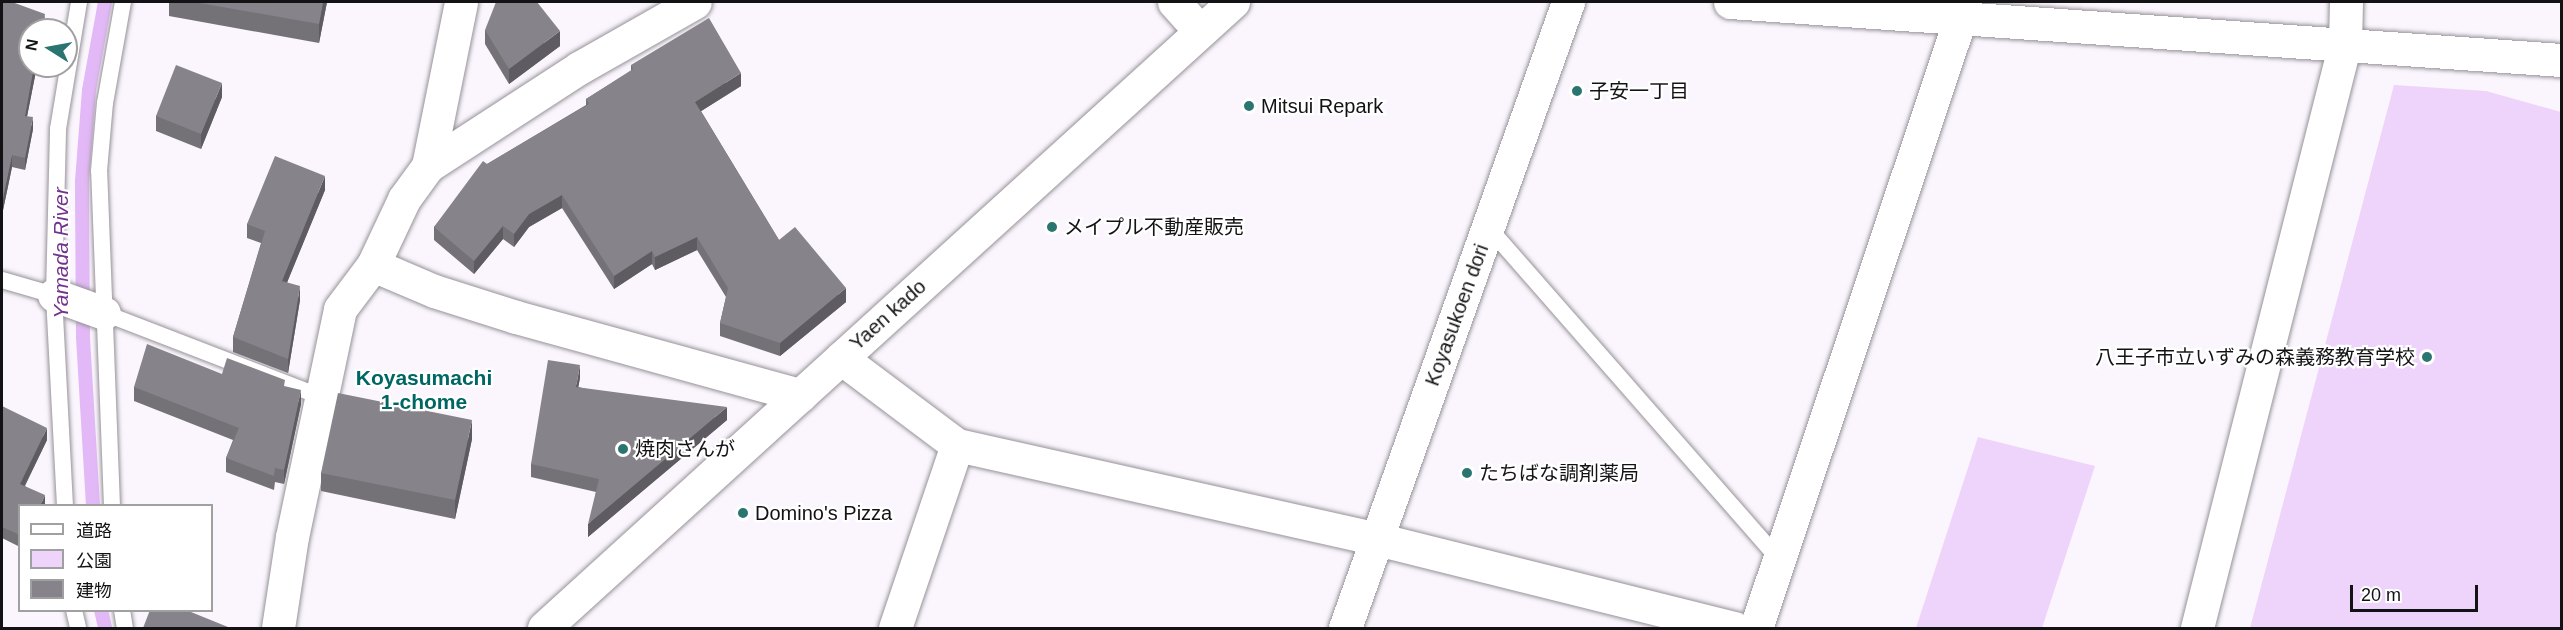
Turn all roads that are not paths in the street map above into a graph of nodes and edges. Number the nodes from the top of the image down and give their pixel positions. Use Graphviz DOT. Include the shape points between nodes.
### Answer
graph roads {
  1 [pos="79,2"];
  2 [pos="123,2"];
  3 [pos="461,2"];
  4 [pos="695,2"];
  5 [pos="1174,2"];
  6 [pos="1233,2"];
  7 [pos="1568,2"];
  8 [pos="1731,2"];
  9 [pos="2346,2"];
  10 [pos="1961,16"];
  11 [pos="1200,31"];
  12 [pos="2345,43"];
  13 [pos="2562,60"];
  14 [pos="428,166"];
  15 [pos="1488,227"];
  16 [pos="373,265"];
  17 [pos="2,280"];
  18 [pos="79,304"];
  19 [pos="841,358"];
  20 [pos="800,395"];
  21 [pos="322,397"];
  22 [pos="957,445"];
  23 [pos="65,504"];
  24 [pos="112,504"];
  25 [pos="1377,539"];
  26 [pos="1780,560"];
  27 [pos="74,612"];
  28 [pos="122,612"];
  29 [pos="78,628"];
  30 [pos="125,628"];
  31 [pos="278,628"];
  32 [pos="544,628"];
  33 [pos="895,628"];
  34 [pos="1346,628"];
  35 [pos="1735,628"];
  36 [pos="1756,628"];
  37 [pos="2197,628"];
  1 -- 18 [label="lane" via="58,129"];
  2 -- 18 [label="lane" via="105,103"];
  3 -- 14 [label="street"];
  4 -- 14 [label="street" via="579,68"];
  5 -- 11 [label="street"];
  6 -- 11 [label="street, Yaen kado"];
  7 -- 15 [label="street, Koyasukoen dori"];
  8 -- 10 [label="street"];
  9 -- 12 [label="street"];
  10 -- 12 [label="street"];
  10 -- 26 [label="street"];
  11 -- 19 [label="street, Yaen kado"];
  12 -- 13 [label="street"];
  12 -- 37 [label="street"];
  14 -- 16 [label="street" via="404,199"];
  15 -- 25 [label="street, Koyasukoen dori"];
  15 -- 26 [label="lane"];
  16 -- 20 [label="street" via="434,291 516,317"];
  16 -- 21 [label="street" via="340,309"];
  17 -- 18 [label="lane"];
  18 -- 21 [label="lane"];
  18 -- 23 [label="lane"];
  18 -- 24 [label="lane"];
  19 -- 20 [label="street, Yaen kado"];
  19 -- 22 [label="street"];
  20 -- 32 [label="street, Yaen kado"];
  21 -- 31 [label="street"];
  22 -- 25 [label="street"];
  22 -- 33 [label="street"];
  25 -- 34 [label="street, Koyasukoen dori"];
  25 -- 35 [label="street"];
  26 -- 36 [label="street"];
  27 -- 29 [label="lane"];
  28 -- 30 [label="lane"];
}
